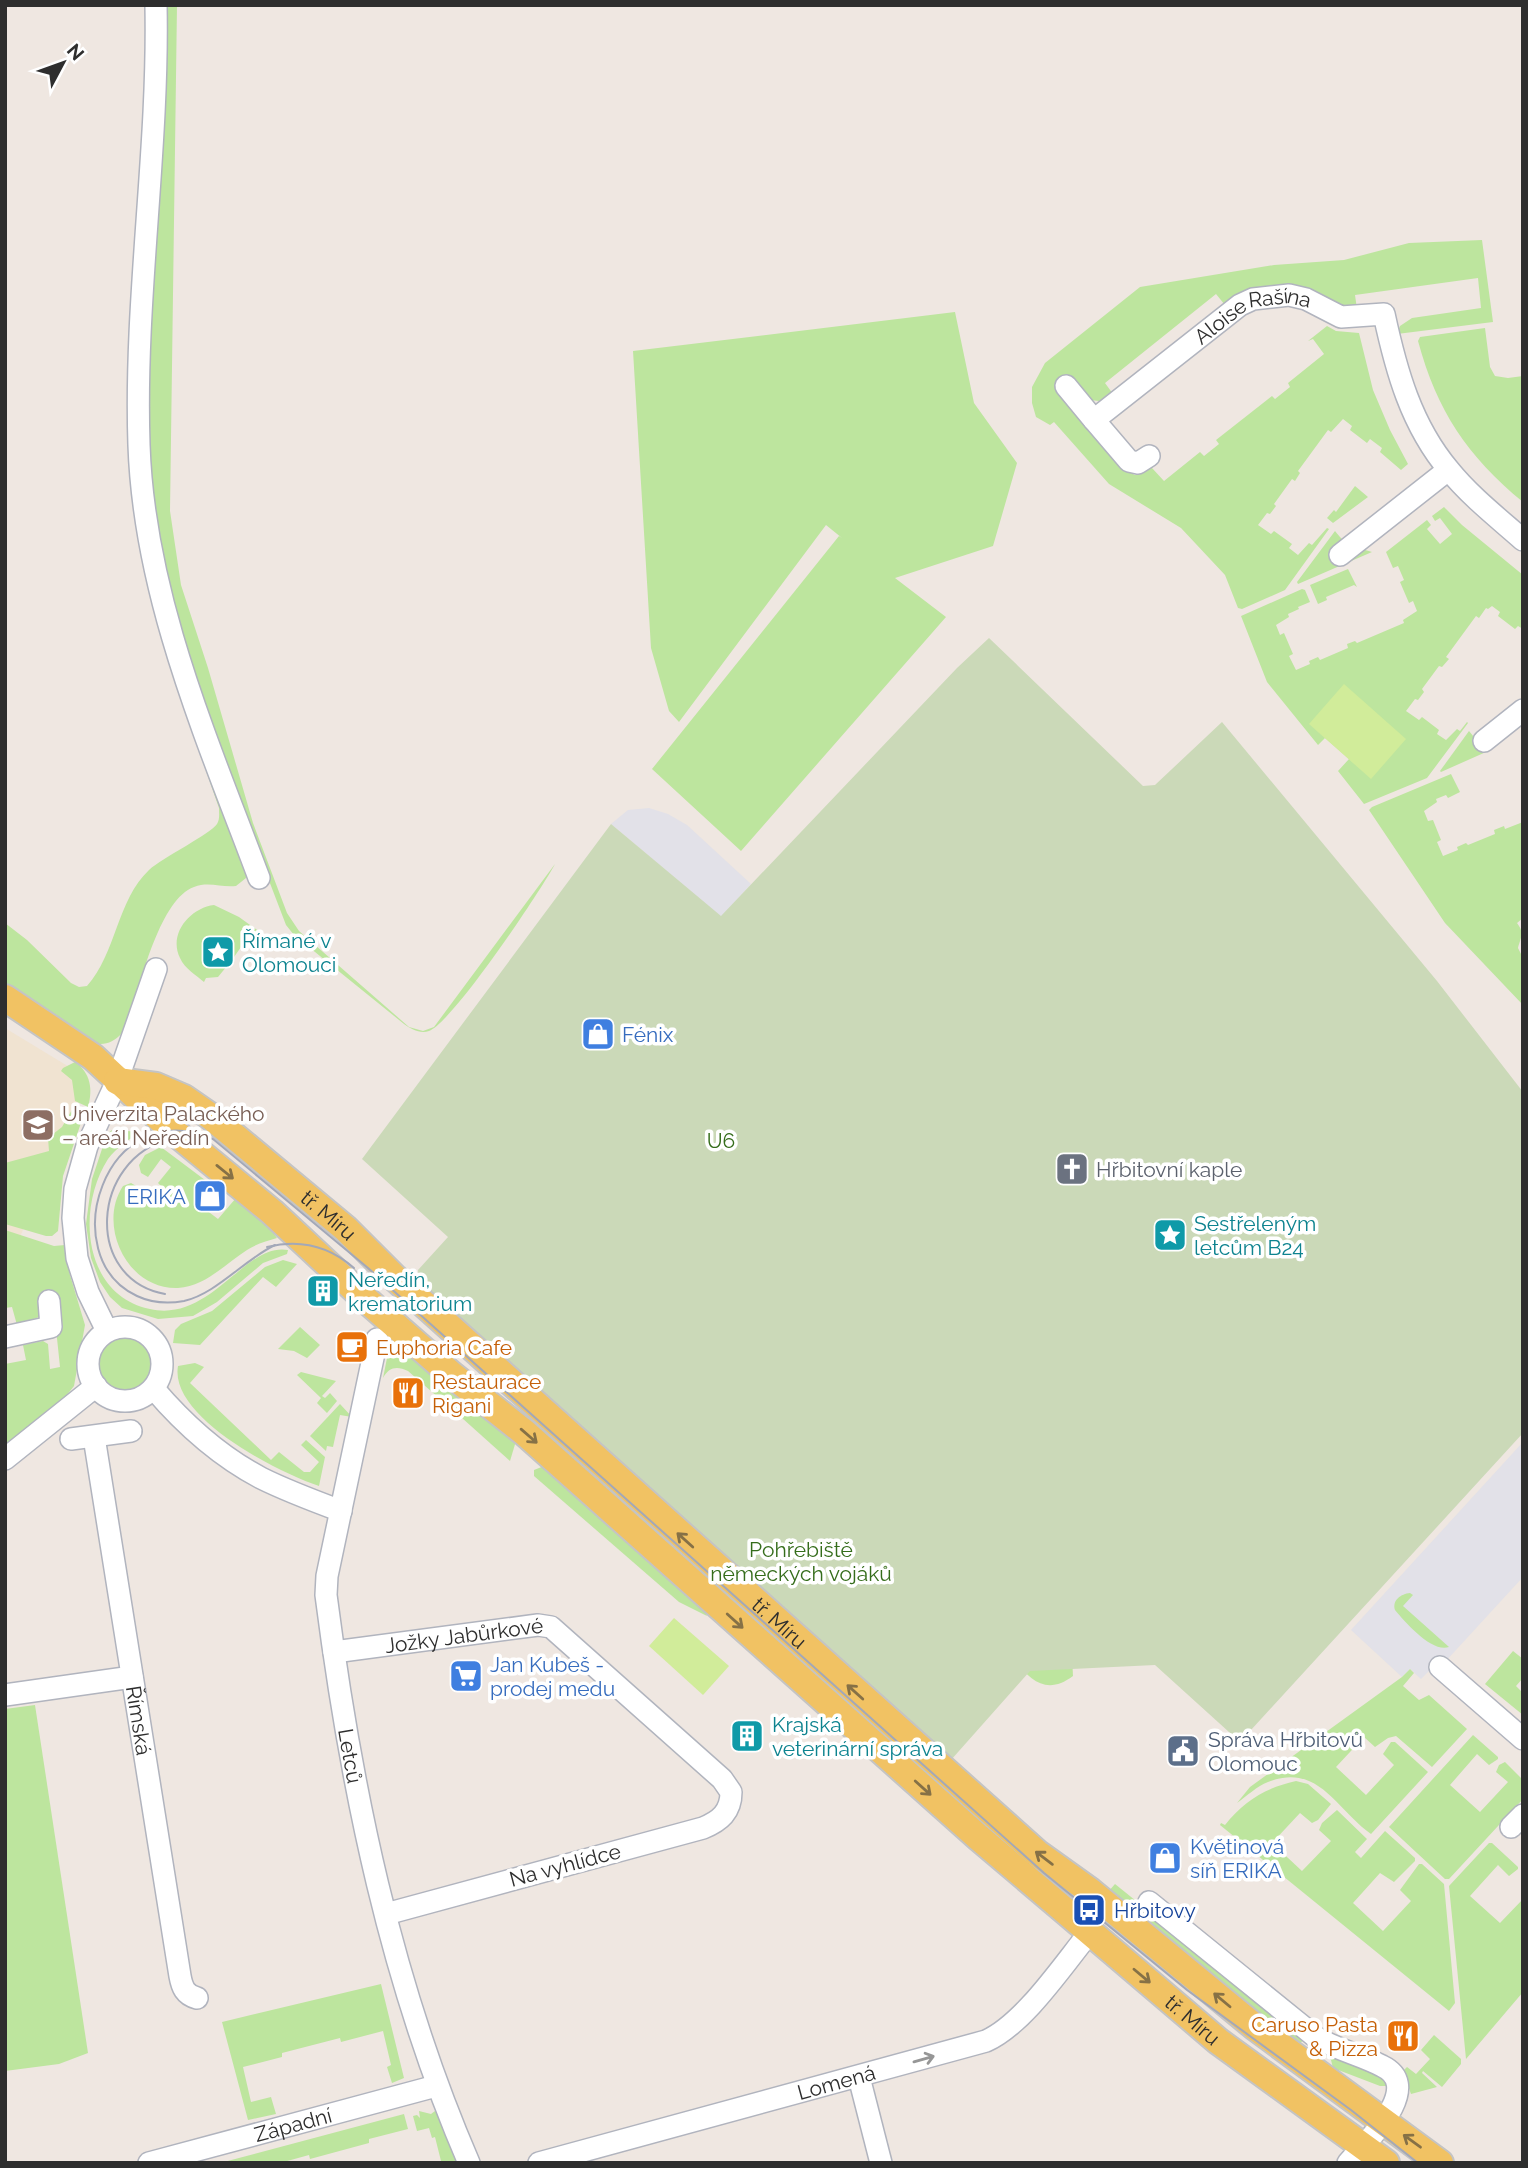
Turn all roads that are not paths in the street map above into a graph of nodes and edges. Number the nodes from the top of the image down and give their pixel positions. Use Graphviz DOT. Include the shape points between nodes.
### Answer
graph roads {
  1 [pos="156,5"];
  2 [pos="1066,386"];
  3 [pos="1094,420"];
  4 [pos="1149,456"];
  5 [pos="1448,470"];
  6 [pos="1523,540"];
  7 [pos="1340,555"];
  8 [pos="1523,710"];
  9 [pos="1484,741"];
  10 [pos="259,878"];
  11 [pos="156,969"];
  12 [pos="5,998"];
  13 [pos="117,1081"];
  14 [pos="49,1301"];
  15 [pos="107,1331"];
  16 [pos="5,1337"];
  17 [pos="377,1339"];
  18 [pos="96,1386"];
  19 [pos="154,1389"];
  20 [pos="131,1432"];
  21 [pos="94,1437"];
  22 [pos="71,1439"];
  23 [pos="5,1459"];
  24 [pos="341,1511"];
  25 [pos="334,1652"];
  26 [pos="1440,1667"];
  27 [pos="132,1677"];
  28 [pos="5,1695"];
  29 [pos="1523,1739"];
  30 [pos="731,1799"];
  31 [pos="1149,1902"];
  32 [pos="386,1914"];
  33 [pos="1090,1932"];
  34 [pos="197,1998"];
  35 [pos="859,2077"];
  36 [pos="436,2086"];
  37 [pos="1383,2120"];
  38 [pos="1355,2154"];
  39 [pos="149,2163"];
  40 [pos="469,2163"];
  41 [pos="539,2163"];
  42 [pos="881,2163"];
  43 [pos="1386,2163"];
  44 [pos="1440,2163"];
  1 -- 10 [label="street" via="141,367 143,490 154,564 179,657"];
  2 -- 3 [label="street"];
  3 -- 4 [label="street" via="1129,461 1138,464"];
  3 -- 5 [label="street, Aloise Rašína" via="1240,305 1252,299 1295,296 1341,317 1384,314 1409,403"];
  5 -- 6 [label="street, Aloise Rašína"];
  5 -- 7 [label="street"];
  8 -- 9 [label="street"];
  11 -- 13 [label="street"];
  12 -- 13 [label="main road, tř. Míru" via="83,1049"];
  13 -- 15 [label="street" via="82,1161 73,1218 79,1266"];
  13 -- 33 [label="main road, tř. Míru, one-way" via="259,1200 371,1305 525,1433"];
  37 -- 13 [label="main road, tř. Míru, one-way" via="1255,2027 1037,1853 353,1236 224,1126 165,1089"];
  14 -- 16 [label="street" via="51,1328"];
  15 -- 18 [label="street" via="96,1340 88,1359"];
  15 -- 19 [label="street" via="133,1327 155,1340 163,1358"];
  17 -- 24 [label="street, Letců"];
  18 -- 19 [label="street" via="124,1401"];
  18 -- 23 [label="street"];
  19 -- 24 [label="street" via="197,1432 240,1465 282,1488"];
  20 -- 21 [label="street"];
  21 -- 22 [label="street"];
  21 -- 27 [label="street, Římská"];
  24 -- 25 [label="street, Letců" via="326,1585"];
  25 -- 30 [label="street, Jožky Jabůrkové" via="551,1627 722,1779"];
  25 -- 32 [label="street, Letců" via="349,1751"];
  26 -- 29 [label="street"];
  27 -- 28 [label="street"];
  27 -- 34 [label="street, Římská" via="181,1983"];
  30 -- 32 [label="street, Na vyhlídce" via="723,1816 703,1828"];
  31 -- 37 [label="street" via="1317,2038 1390,2071 1398,2095"];
  32 -- 36 [label="street, Letců"];
  35 -- 33 [label="street, Lomená, one-way" via="999,2035"];
  33 -- 38 [label="main road, tř. Míru, one-way" via="1218,2041 1311,2108"];
  35 -- 41 [label="street, Lomená"];
  35 -- 42 [label="street"];
  36 -- 39 [label="street, Západní"];
  36 -- 40 [label="street, Letců"];
  37 -- 38 [label="street"];
  44 -- 37 [label="main road, tř. Míru, one-way"];
  38 -- 43 [label="main road, tř. Míru"];
}
